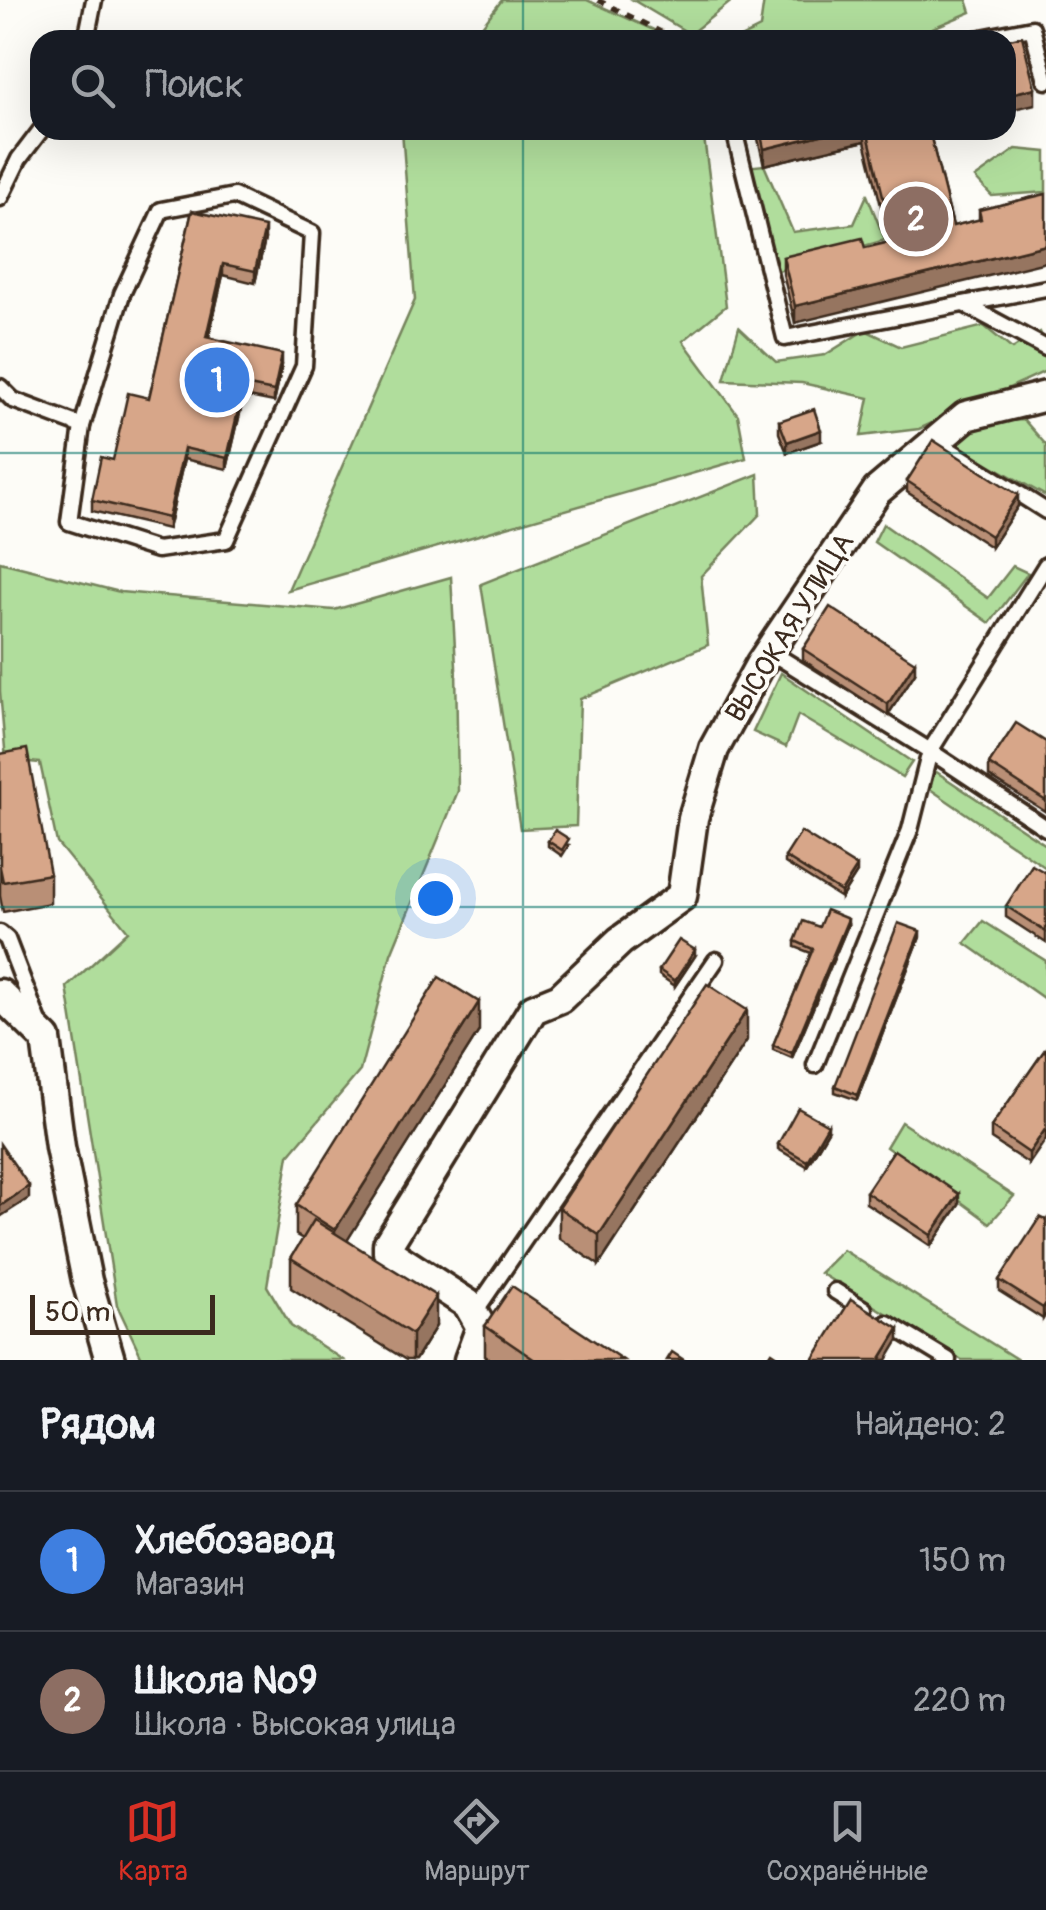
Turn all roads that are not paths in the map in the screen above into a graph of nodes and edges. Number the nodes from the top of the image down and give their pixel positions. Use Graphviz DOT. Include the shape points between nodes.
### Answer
graph roads {
  1 [pos="94,0"];
  2 [pos="88,30"];
  3 [pos="1016,31"];
  4 [pos="1046,81"];
  5 [pos="33,140"];
  6 [pos="736,140"];
  7 [pos="0,198"];
  8 [pos="1046,288"];
  9 [pos="964,304"];
  10 [pos="1046,348"];
  11 [pos="0,388"];
  12 [pos="1046,396"];
  13 [pos="82,426"];
  14 [pos="936,441"];
  15 [pos="1046,511"];
  16 [pos="1046,565"];
  17 [pos="769,651"];
  18 [pos="930,751"];
  19 [pos="1046,828"];
  20 [pos="0,933"];
  21 [pos="716,960"];
  22 [pos="0,994"];
  23 [pos="46,1039"];
  24 [pos="815,1065"];
  25 [pos="490,1290"];
  26 [pos="835,1291"];
  27 [pos="505,1300"];
  28 [pos="474,1314"];
  29 [pos="110,1360"];
  30 [pos="469,1360"];
  31 [pos="948,1360"];
  1 -- 2 [label="lane"];
  3 -- 4 [label="lane" via="1032,28"];
  5 -- 7 [label="lane"];
  6 -- 9 [label="lane" via="785,338"];
  8 -- 9 [label="lane"];
  9 -- 10 [label="lane"];
  11 -- 13 [label="lane" via="13,400"];
  12 -- 14 [label="street, ВЫСОКАЯ УЛИЦА" via="966,416"];
  13 -- 13 [label="lane" via="69,522 157,550 226,540 304,366 312,233 234,196 161,210 122,294"];
  14 -- 15 [label="lane"];
  14 -- 17 [label="street, ВЫСОКАЯ УЛИЦА" via="876,491"];
  16 -- 18 [label="lane"];
  17 -- 18 [label="lane"];
  17 -- 28 [label="street, ВЫСОКАЯ УЛИЦА" via="714,749 693,818 682,896 620,941 560,998 534,1009 388,1244 388,1252"];
  18 -- 19 [label="lane"];
  18 -- 24 [label="lane" via="910,830"];
  20 -- 23 [label="lane"];
  21 -- 25 [label="lane"];
  22 -- 23 [label="street"];
  23 -- 29 [label="street" via="60,1147"];
  25 -- 27 [label="lane"];
  25 -- 28 [label="lane"];
  26 -- 31 [label="lane"];
  28 -- 30 [label="street" via="481,1328"];
}
